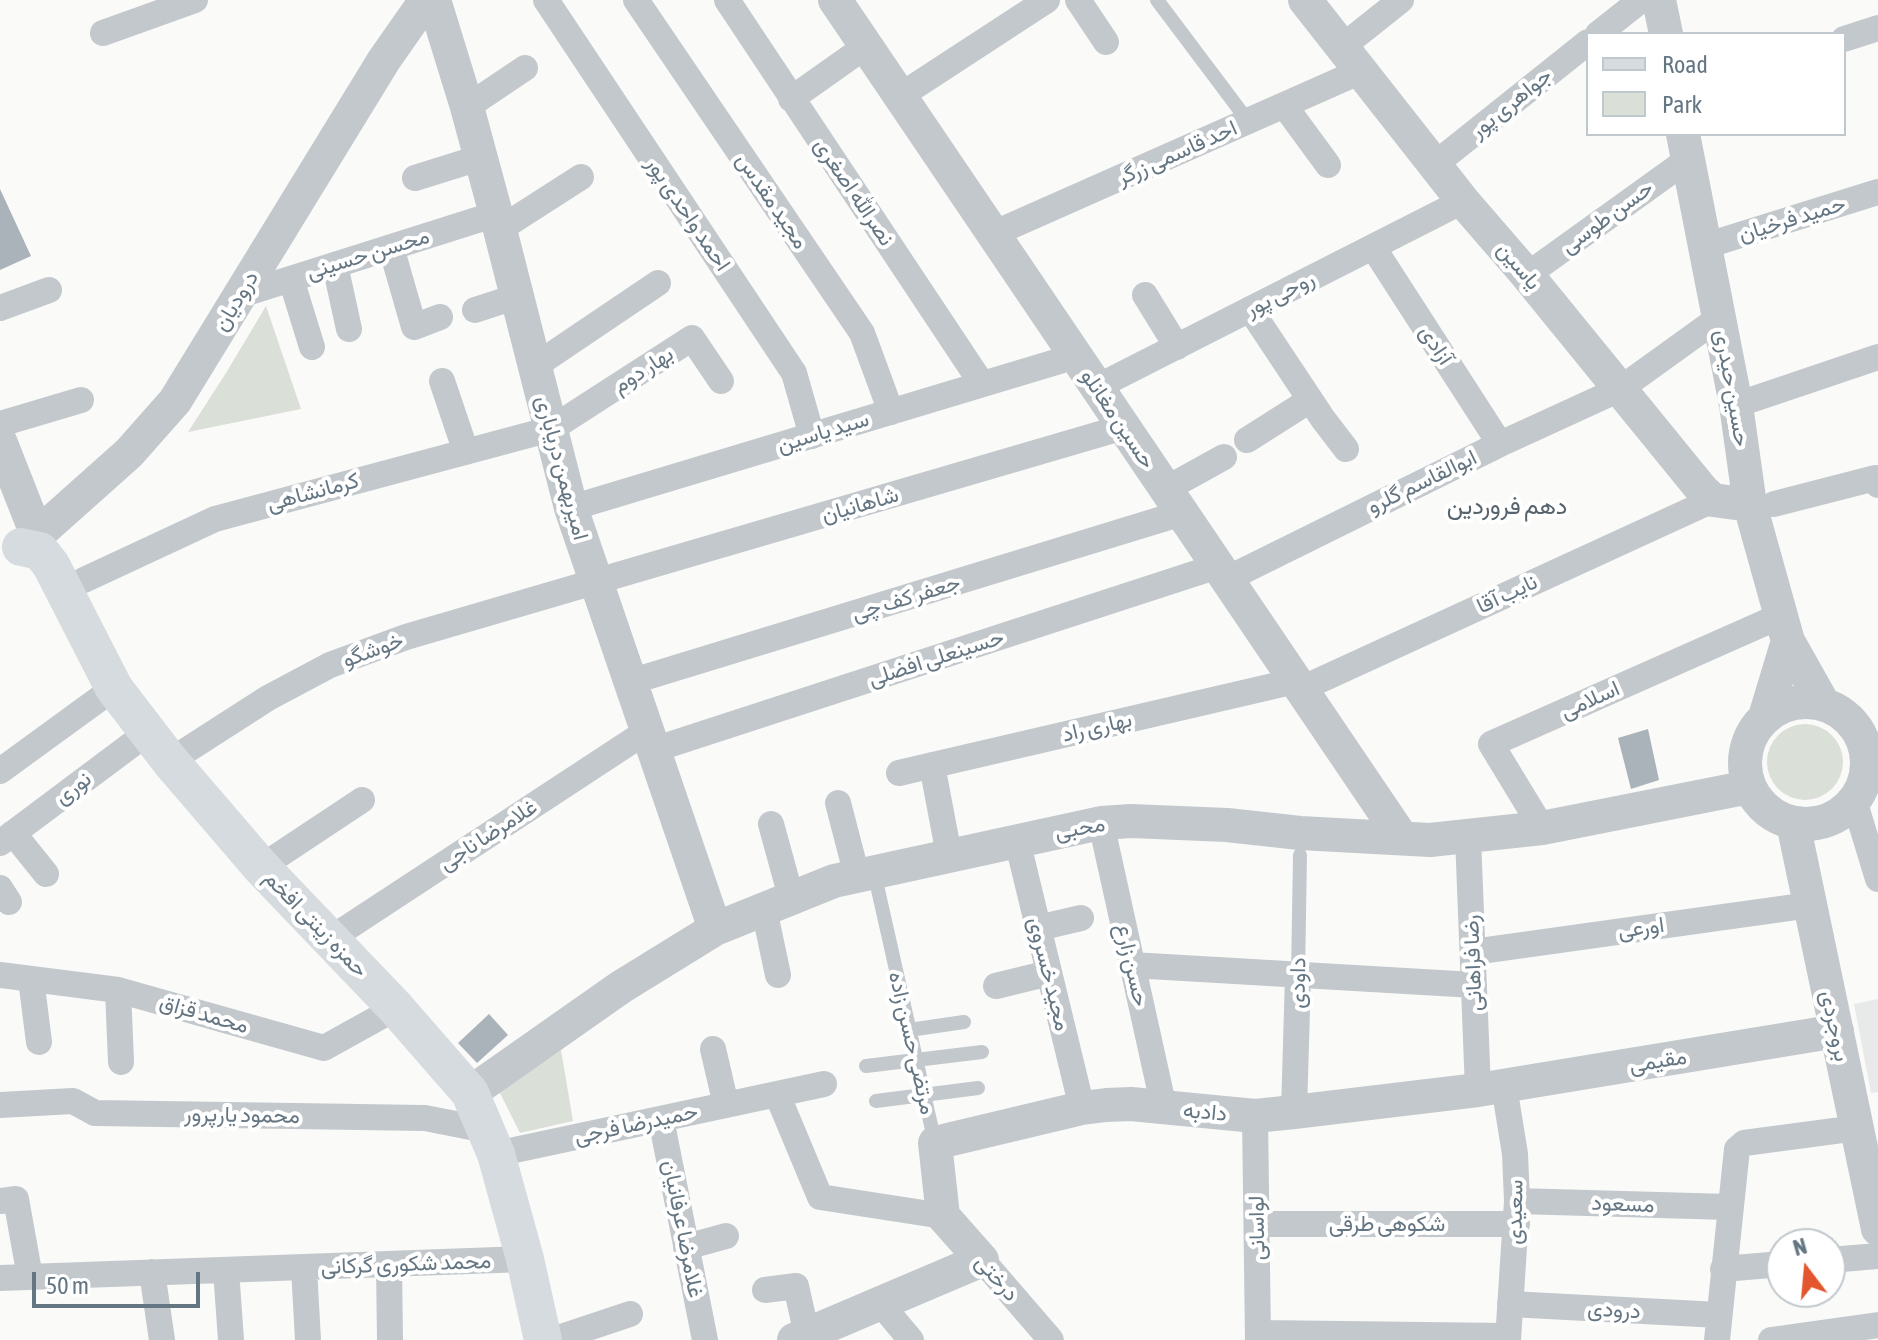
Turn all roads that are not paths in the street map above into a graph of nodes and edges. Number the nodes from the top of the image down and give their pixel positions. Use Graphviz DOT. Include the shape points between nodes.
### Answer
graph roads {
  1 [pos="195,0"];
  2 [pos="426,0"];
  3 [pos="434,0"];
  4 [pos="546,0"];
  5 [pos="636,0"];
  6 [pos="727,0"];
  7 [pos="835,0"];
  8 [pos="1047,0"];
  9 [pos="1078,0"];
  10 [pos="1157,0"];
  11 [pos="1305,0"];
  12 [pos="1401,0"];
  13 [pos="1641,0"];
  14 [pos="1659,0"];
  15 [pos="1007,11"];
  16 [pos="1878,28"];
  17 [pos="1601,32"];
  18 [pos="1666,32"];
  19 [pos="103,33"];
  20 [pos="1846,38"];
  21 [pos="1106,42"];
  22 [pos="1586,44"];
  23 [pos="866,46"];
  24 [pos="1351,59"];
  25 [pos="525,68"];
  26 [pos="900,96"];
  27 [pos="791,99"];
  28 [pos="1284,105"];
  29 [pos="467,107"];
  30 [pos="1248,121"];
  31 [pos="1685,147"];
  32 [pos="479,158"];
  33 [pos="1328,165"];
  34 [pos="1434,165"];
  35 [pos="581,177"];
  36 [pos="415,178"];
  37 [pos="1878,192"];
  38 [pos="1463,201"];
  39 [pos="498,221"];
  40 [pos="993,234"];
  41 [pos="1705,246"];
  42 [pos="391,247"];
  43 [pos="1373,247"];
  44 [pos="335,265"];
  45 [pos="1527,275"];
  46 [pos="291,279"];
  47 [pos="658,283"];
  48 [pos="49,290"];
  49 [pos="240,295"];
  50 [pos="1145,295"];
  51 [pos="518,296"];
  52 [pos="0,308"];
  53 [pos="1250,309"];
  54 [pos="475,310"];
  55 [pos="440,317"];
  56 [pos="1720,317"];
  57 [pos="349,329"];
  58 [pos="312,347"];
  59 [pos="1177,347"];
  60 [pos="1076,356"];
  61 [pos="1878,357"];
  62 [pos="535,366"];
  63 [pos="442,381"];
  64 [pos="721,381"];
  65 [pos="982,384"];
  66 [pos="1097,387"];
  67 [pos="1620,389"];
  68 [pos="81,400"];
  69 [pos="1310,400"];
  70 [pos="1736,405"];
  71 [pos="891,412"];
  72 [pos="0,424"];
  73 [pos="1124,427"];
  74 [pos="551,429"];
  75 [pos="812,436"];
  76 [pos="1247,440"];
  77 [pos="0,441"];
  78 [pos="1500,444"];
  79 [pos="1346,449"];
  80 [pos="466,452"];
  81 [pos="1224,457"];
  82 [pos="1878,485"];
  83 [pos="1713,500"];
  84 [pos="1174,501"];
  85 [pos="1762,505"];
  86 [pos="571,508"];
  87 [pos="19,548"];
  88 [pos="1222,573"];
  89 [pos="84,580"];
  90 [pos="596,583"];
  91 [pos="1784,628"];
  92 [pos="630,682"];
  93 [pos="1298,685"];
  94 [pos="114,688"];
  95 [pos="1824,705"];
  96 [pos="1765,717"];
  97 [pos="1866,727"];
  98 [pos="650,740"];
  99 [pos="158,747"];
  100 [pos="932,765"];
  101 [pos="0,771"];
  102 [pos="899,773"];
  103 [pos="1866,778"];
  104 [pos="1749,787"];
  105 [pos="362,800"];
  106 [pos="838,803"];
  107 [pos="1101,823"];
  108 [pos="1793,823"];
  109 [pos="771,824"];
  110 [pos="1542,828"];
  111 [pos="1468,837"];
  112 [pos="6,838"];
  113 [pos="1402,838"];
  114 [pos="1017,840"];
  115 [pos="949,855"];
  116 [pos="1300,855"];
  117 [pos="261,867"];
  118 [pos="46,874"];
  119 [pos="866,874"];
  120 [pos="1878,879"];
  121 [pos="778,903"];
  122 [pos="1810,905"];
  123 [pos="1081,918"];
  124 [pos="1038,928"];
  125 [pos="715,929"];
  126 [pos="330,939"];
  127 [pos="1473,952"];
  128 [pos="1132,965"];
  129 [pos="1049,973"];
  130 [pos="0,975"];
  131 [pos="778,975"];
  132 [pos="1298,975"];
  133 [pos="31,979"];
  134 [pos="1474,985"];
  135 [pos="996,986"];
  136 [pos="118,990"];
  137 [pos="396,1008"];
  138 [pos="964,1022"];
  139 [pos="909,1030"];
  140 [pos="1837,1031"];
  141 [pos="39,1042"];
  142 [pos="713,1049"];
  143 [pos="982,1052"];
  144 [pos="916,1059"];
  145 [pos="121,1062"];
  146 [pos="866,1066"];
  147 [pos="824,1084"];
  148 [pos="978,1088"];
  149 [pos="1491,1088"];
  150 [pos="470,1093"];
  151 [pos="777,1094"];
  152 [pos="924,1096"];
  153 [pos="876,1101"];
  154 [pos="0,1105"];
  155 [pos="726,1105"];
  156 [pos="1082,1108"];
  157 [pos="1164,1108"];
  158 [pos="1294,1112"];
  159 [pos="1255,1116"];
  160 [pos="661,1119"];
  161 [pos="1857,1128"];
  162 [pos="491,1142"];
  163 [pos="935,1143"];
  164 [pos="0,1201"];
  165 [pos="1729,1207"];
  166 [pos="1517,1212"];
  167 [pos="943,1216"];
  168 [pos="1257,1224"];
  169 [pos="1878,1229"];
  170 [pos="726,1236"];
  171 [pos="686,1247"];
  172 [pos="1878,1256"];
  173 [pos="525,1259"];
  174 [pos="1846,1259"];
  175 [pos="982,1260"];
  176 [pos="389,1265"];
  177 [pos="1766,1265"];
  178 [pos="304,1268"];
  179 [pos="1723,1269"];
  180 [pos="226,1270"];
  181 [pos="152,1272"];
  182 [pos="30,1277"];
  183 [pos="0,1278"];
  184 [pos="765,1290"];
  185 [pos="880,1303"];
  186 [pos="1510,1304"];
  187 [pos="630,1314"];
  188 [pos="1878,1325"];
  189 [pos="1718,1328"];
  190 [pos="1259,1336"];
  191 [pos="800,1337"];
  192 [pos="1508,1338"];
  193 [pos="162,1340"];
  194 [pos="231,1340"];
  195 [pos="308,1340"];
  196 [pos="390,1340"];
  197 [pos="543,1340"];
  198 [pos="552,1340"];
  199 [pos="705,1340"];
  200 [pos="911,1340"];
  201 [pos="1051,1340"];
  202 [pos="1771,1340"];
  1 -- 19 [label="street"];
  2 -- 49 [label="street, درودیان"];
  3 -- 29 [label="street, امیربهمن دریاباری"];
  4 -- 75 [label="street, احمد واحدی پور" via="794,373"];
  5 -- 71 [label="street, مجید مقدس" via="862,333"];
  6 -- 27 [label="street, نصرالله اصغری"];
  7 -- 23 [label="street, حسین مغانلو"];
  8 -- 15 [label="street"];
  9 -- 21 [label="street"];
  10 -- 30 [label="lane"];
  11 -- 24 [label="street, یاسین"];
  12 -- 24 [label="street, احد قاسمی زرگر"];
  13 -- 17 [label="street"];
  14 -- 18 [label="street"];
  15 -- 26 [label="street"];
  16 -- 20 [label="street"];
  22 -- 34 [label="street, جواهری پور"];
  23 -- 26 [label="street, حسین مغانلو"];
  23 -- 27 [label="street"];
  24 -- 28 [label="street, احد قاسمی زرگر"];
  24 -- 34 [label="street, یاسین"];
  25 -- 29 [label="street"];
  26 -- 40 [label="street, حسین مغانلو"];
  27 -- 65 [label="street, نصرالله اصغری"];
  28 -- 30 [label="street, احد قاسمی زرگر"];
  28 -- 33 [label="street"];
  29 -- 32 [label="street, امیربهمن دریاباری"];
  30 -- 40 [label="street, احد قاسمی زرگر"];
  31 -- 41 [label="street, حسین حیدری"];
  31 -- 45 [label="street, حسن طوسی"];
  32 -- 36 [label="street"];
  32 -- 39 [label="street, امیربهمن دریاباری"];
  34 -- 38 [label="street, یاسین"];
  35 -- 39 [label="street, محسن حسینی"];
  37 -- 41 [label="street, حمید فرخیان"];
  38 -- 43 [label="street, روحی پور"];
  38 -- 45 [label="street, یاسین"];
  39 -- 42 [label="street, محسن حسینی"];
  39 -- 51 [label="street, امیربهمن دریاباری"];
  40 -- 60 [label="street, حسین مغانلو"];
  41 -- 56 [label="street, حسین حیدری"];
  42 -- 44 [label="street, محسن حسینی"];
  42 -- 55 [label="street" via="414,327"];
  43 -- 53 [label="street, روحی پور"];
  43 -- 78 [label="street, آزادی"];
  44 -- 46 [label="street, محسن حسینی"];
  44 -- 57 [label="street"];
  45 -- 67 [label="street, یاسین"];
  46 -- 49 [label="street, محسن حسینی"];
  46 -- 58 [label="street"];
  47 -- 62 [label="street"];
  48 -- 52 [label="street"];
  49 -- 87 [label="street, درودیان" via="175,401 129,453"];
  50 -- 59 [label="street"];
  51 -- 54 [label="street"];
  51 -- 62 [label="street, امیربهمن دریاباری"];
  53 -- 59 [label="street, روحی پور"];
  53 -- 69 [label="street"];
  56 -- 67 [label="street, ابوالقاسم گلرو"];
  56 -- 70 [label="street, حسین حیدری"];
  59 -- 66 [label="street, روحی پور"];
  60 -- 65 [label="street, سید یاسین"];
  60 -- 66 [label="street, حسین مغانلو"];
  61 -- 70 [label="street"];
  62 -- 74 [label="street, امیربهمن دریاباری"];
  63 -- 80 [label="street"];
  64 -- 74 [label="street, بهار دوم" via="692,338"];
  65 -- 71 [label="street, سید یاسین"];
  66 -- 73 [label="street, حسین مغانلو"];
  67 -- 78 [label="street, ابوالقاسم گلرو"];
  67 -- 83 [label="street, یاسین"];
  68 -- 72 [label="street"];
  69 -- 76 [label="street"];
  69 -- 79 [label="street"];
  70 -- 85 [label="street, حسین حیدری"];
  71 -- 75 [label="street, سید یاسین"];
  73 -- 84 [label="street, حسین مغانلو"];
  73 -- 90 [label="street, شاهانیان"];
  74 -- 80 [label="street, کرمانشاهی"];
  74 -- 86 [label="street, امیربهمن دریاباری"];
  75 -- 86 [label="street, سید یاسین"];
  77 -- 87 [label="street"];
  78 -- 88 [label="street, ابوالقاسم گلرو"];
  80 -- 89 [label="street, کرمانشاهی" via="215,519"];
  81 -- 84 [label="street, جعفر کف چی"];
  82 -- 85 [label="street" via="1875,478"];
  83 -- 85 [label="street"];
  83 -- 93 [label="street, نایب آقا"];
  84 -- 88 [label="street, حسین مغانلو"];
  84 -- 92 [label="street, جعفر کف چی"];
  85 -- 91 [label="street, حسین حیدری"];
  86 -- 90 [label="street, امیربهمن دریاباری"];
  87 -- 94 [label="main road, حمزه زینتی افخم" via="40,551 51,565"];
  88 -- 93 [label="street, حسین مغانلو"];
  88 -- 98 [label="street, حسینعلی افضلی"];
  90 -- 92 [label="street, امیربهمن دریاباری"];
  90 -- 99 [label="street, خوشگو" via="406,637 330,665"];
  91 -- 95 [label="street, حسین حیدری"];
  91 -- 96 [label="street"];
  91 -- 110 [label="street, اسلامی" via="1491,744"];
  92 -- 98 [label="street, امیربهمن دریاباری"];
  93 -- 100 [label="street, بهاری راد"];
  93 -- 113 [label="street, حسین مغانلو"];
  94 -- 99 [label="main road, حمزه زینتی افخم"];
  94 -- 101 [label="street"];
  95 -- 96 [label="street" via="1783,706"];
  95 -- 97 [label="street"];
  96 -- 104 [label="street" via="1746,750"];
  97 -- 103 [label="street"];
  98 -- 125 [label="street, امیربهمن دریاباری"];
  98 -- 126 [label="street, غلامرضا ناجی"];
  99 -- 112 [label="street, نوری"];
  99 -- 117 [label="main road, حمزه زینتی افخم"];
  100 -- 102 [label="street, بهاری راد"];
  100 -- 115 [label="street"];
  103 -- 108 [label="street" via="1842,812 1810,824"];
  103 -- 120 [label="street"];
  104 -- 108 [label="street" via="1775,816"];
  104 -- 110 [label="street, محبی"];
  105 -- 117 [label="street"];
  106 -- 119 [label="street"];
  107 -- 113 [label="street, محبی" via="1174,822"];
  107 -- 114 [label="street, محبی"];
  107 -- 128 [label="street, حسن زارع"];
  108 -- 122 [label="street, بروجردی"];
  109 -- 121 [label="street"];
  110 -- 111 [label="street, محبی"];
  111 -- 113 [label="street, محبی"];
  111 -- 127 [label="street, رضا فراهانی"];
  112 -- 118 [label="street"];
  114 -- 115 [label="street, محبی"];
  114 -- 124 [label="street, مجید خسروی"];
  115 -- 119 [label="street, محبی"];
  116 -- 132 [label="lane, داودی"];
  117 -- 126 [label="main road, حمزه زینتی افخم"];
  119 -- 121 [label="street, محبی"];
  119 -- 139 [label="lane, مرتضی حسن زاده"];
  121 -- 125 [label="street, محبی"];
  121 -- 131 [label="street"];
  122 -- 127 [label="street, اورعی"];
  122 -- 140 [label="street, بروجردی"];
  123 -- 124 [label="street"];
  124 -- 129 [label="street, مجید خسروی"];
  125 -- 150 [label="street, محبی" via="621,987"];
  126 -- 137 [label="main road, حمزه زینتی افخم"];
  127 -- 134 [label="street, رضا فراهانی"];
  128 -- 132 [label="street"];
  128 -- 157 [label="street, حسن زارع"];
  129 -- 135 [label="street"];
  129 -- 156 [label="street, مجید خسروی"];
  130 -- 133 [label="street, محمد قزاق"];
  132 -- 134 [label="street"];
  132 -- 158 [label="street, داودی"];
  133 -- 136 [label="street, محمد قزاق"];
  133 -- 141 [label="street"];
  134 -- 149 [label="street, رضا فراهانی"];
  136 -- 137 [label="street, محمد قزاق" via="324,1048"];
  136 -- 145 [label="street"];
  137 -- 150 [label="main road, حمزه زینتی افخم"];
  138 -- 139 [label="lane"];
  139 -- 144 [label="lane, مرتضی حسن زاده"];
  140 -- 149 [label="street, مقیمی"];
  140 -- 161 [label="street, بروجردی"];
  142 -- 155 [label="street"];
  143 -- 144 [label="lane"];
  144 -- 146 [label="lane"];
  144 -- 152 [label="lane, مرتضی حسن زاده"];
  147 -- 151 [label="street, حمیدرضا فرجی"];
  148 -- 152 [label="lane"];
  149 -- 158 [label="street, دادبه"];
  149 -- 166 [label="street, سعیدی" via="1515,1154"];
  150 -- 162 [label="main road, حمزه زینتی افخم"];
  151 -- 155 [label="street, حمیدرضا فرجی"];
  151 -- 167 [label="street" via="820,1197"];
  152 -- 153 [label="lane"];
  152 -- 163 [label="lane, مرتضی حسن زاده"];
  154 -- 162 [label="street, محمود یارپرور" via="73,1101 95,1113 425,1118"];
  155 -- 160 [label="street, حمیدرضا فرجی"];
  156 -- 157 [label="street, دادبه"];
  156 -- 163 [label="street, دادبه"];
  157 -- 159 [label="street, دادبه"];
  158 -- 159 [label="street, دادبه"];
  159 -- 168 [label="street, لواسانی"];
  160 -- 162 [label="street, حمیدرضا فرجی"];
  160 -- 171 [label="street, غلامرضا عرفانیان"];
  161 -- 165 [label="street" via="1744,1143 1734,1158"];
  161 -- 169 [label="street, بروجردی"];
  162 -- 173 [label="main road, حمزه زینتی افخم"];
  163 -- 167 [label="street, مرتضی حسن زاده"];
  164 -- 182 [label="street" via="16,1199"];
  165 -- 166 [label="street, مسعود"];
  165 -- 179 [label="street"];
  166 -- 168 [label="street, شکوهی طرقی"];
  166 -- 186 [label="street, سعیدی"];
  167 -- 175 [label="street, درختی"];
  168 -- 190 [label="street, لواسانی"];
  170 -- 171 [label="street"];
  171 -- 199 [label="street, غلامرضا عرفانیان"];
  172 -- 174 [label="street"];
  173 -- 176 [label="street, محمد شکوری گرکانی"];
  173 -- 197 [label="main road, حمزه زینتی افخم"];
  175 -- 185 [label="street"];
  175 -- 201 [label="street, درختی"];
  176 -- 178 [label="street, محمد شکوری گرکانی"];
  176 -- 196 [label="street"];
  177 -- 179 [label="street"];
  178 -- 180 [label="street, محمد شکوری گرکانی"];
  178 -- 195 [label="street"];
  179 -- 189 [label="street"];
  180 -- 181 [label="street, محمد شکوری گرکانی"];
  180 -- 194 [label="street"];
  181 -- 182 [label="street, محمد شکوری گرکانی"];
  181 -- 193 [label="street"];
  182 -- 183 [label="street, محمد شکوری گرکانی"];
  184 -- 191 [label="street" via="796,1286"];
  185 -- 191 [label="street"];
  185 -- 200 [label="street"];
  186 -- 189 [label="street, درودی"];
  186 -- 192 [label="street, سعیدی"];
  187 -- 198 [label="street"];
  188 -- 202 [label="street"];
  190 -- 192 [label="street"];
}
